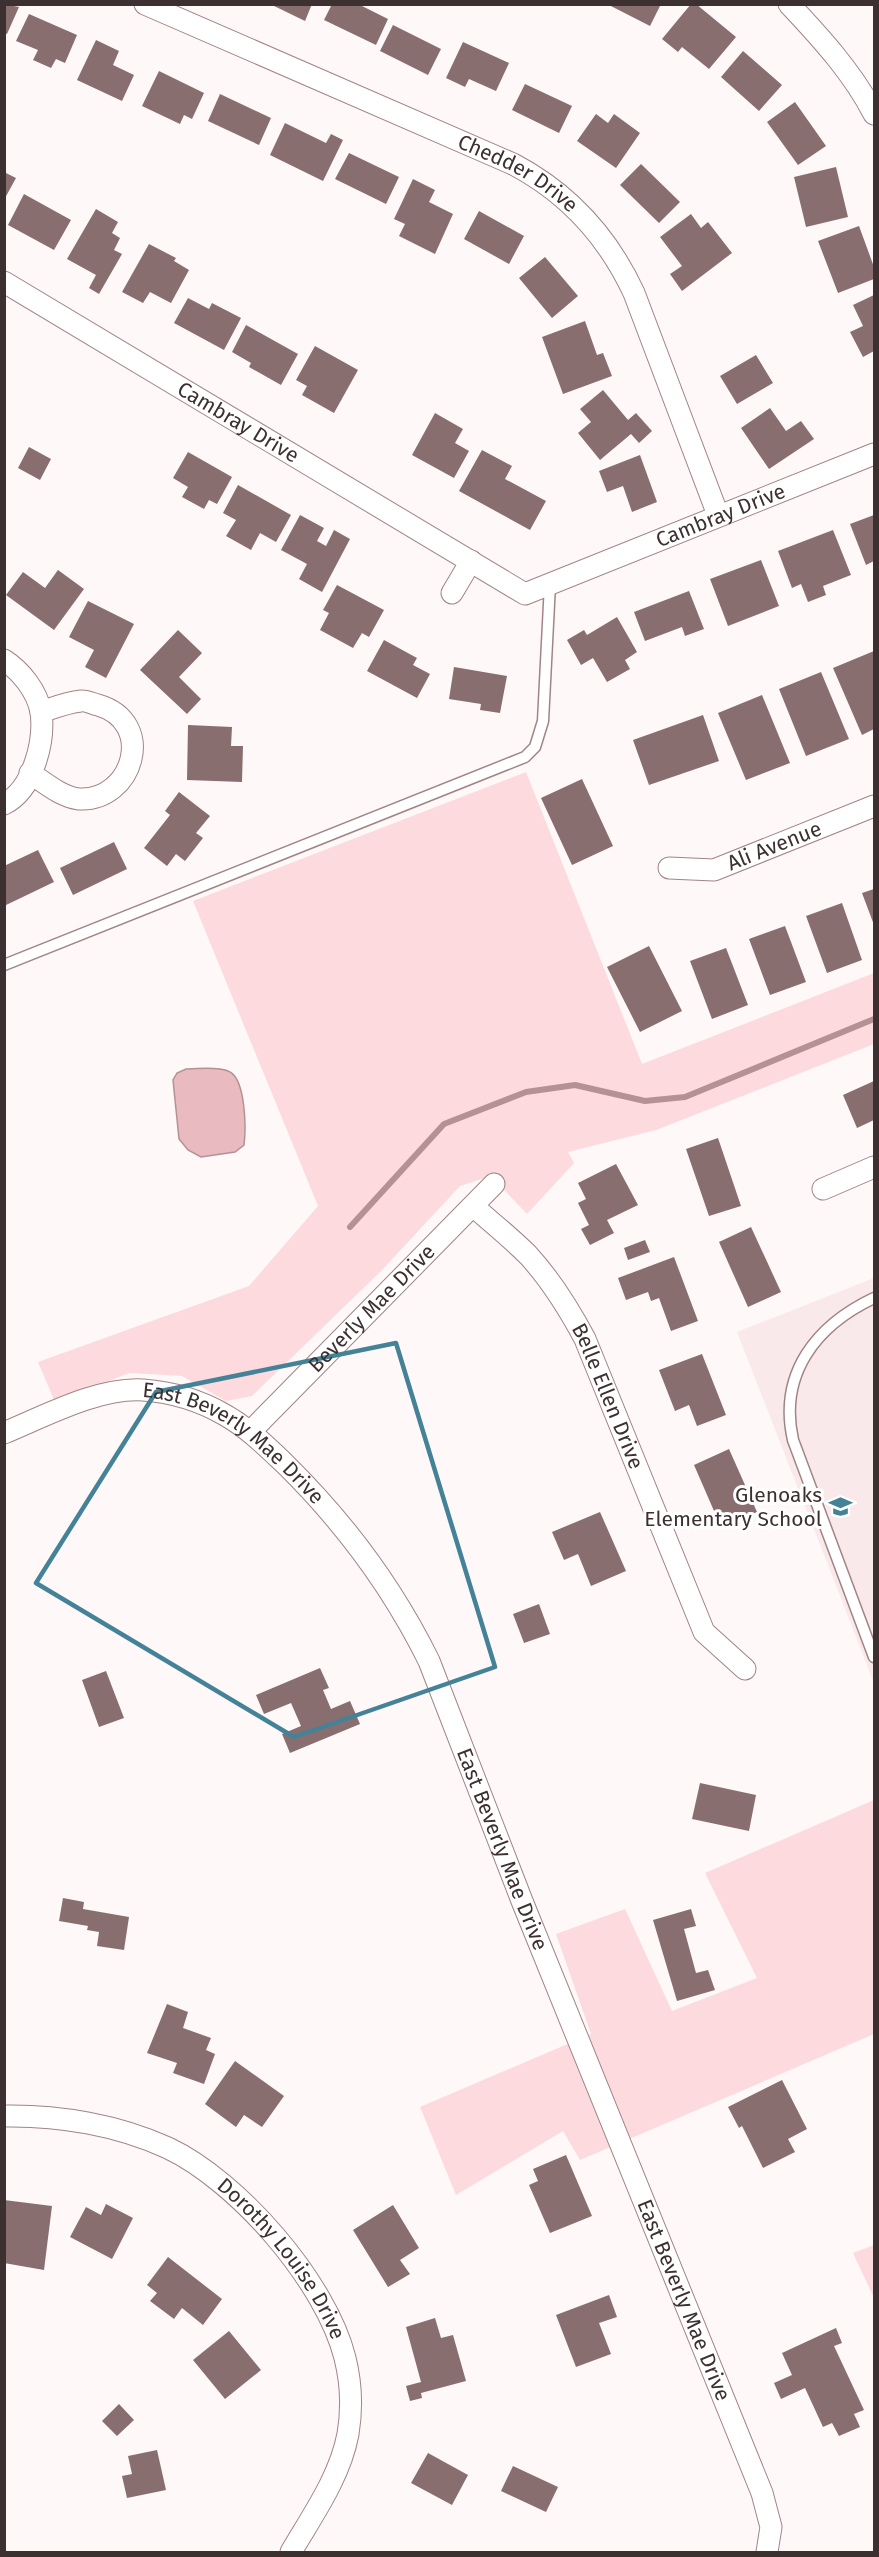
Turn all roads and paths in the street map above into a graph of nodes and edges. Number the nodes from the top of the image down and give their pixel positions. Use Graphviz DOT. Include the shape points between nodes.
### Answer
graph roads {
  1 [pos="145,4"];
  2 [pos="789,4"];
  3 [pos="874,114"];
  4 [pos="4,282"];
  5 [pos="874,454"];
  6 [pos="718,515"];
  7 [pos="471,561"];
  8 [pos="550,584"];
  9 [pos="452,593"];
  10 [pos="4,660"];
  11 [pos="41,722"];
  12 [pos="30,773"];
  13 [pos="4,804"];
  14 [pos="874,806"];
  15 [pos="669,868"];
  16 [pos="4,965"];
  17 [pos="874,1167"];
  18 [pos="494,1184"];
  19 [pos="823,1189"];
  20 [pos="472,1206"];
  21 [pos="874,1298"];
  22 [pos="251,1431"];
  23 [pos="4,1433"];
  24 [pos="874,1657"];
  25 [pos="745,1670"];
  26 [pos="4,2116"];
  27 [pos="291,2553"];
  28 [pos="767,2553"];
  1 -- 6 [label="street, Chedder Drive" via="513,164 558,193 603,238 621,264"];
  2 -- 3 [label="street" via="823,40"];
  4 -- 7 [label="street, Cambray Drive"];
  5 -- 6 [label="street, Cambray Drive"];
  6 -- 8 [label="street, Cambray Drive"];
  7 -- 8 [label="street, Cambray Drive" via="525,594"];
  7 -- 9 [label="street"];
  8 -- 16 [label="lane" via="543,721 536,747 525,757"];
  10 -- 11 [label="street" via="25,679"];
  11 -- 12 [label="street"];
  11 -- 12 [label="street" via="82,700 106,708 129,729 133,755 125,776 112,789 78,799"];
  12 -- 13 [label="street" via="21,790"];
  14 -- 15 [label="street, Ali Avenue" via="714,870"];
  17 -- 19 [label="street"];
  18 -- 20 [label="street, Beverly Mae Drive"];
  20 -- 22 [label="street, Beverly Mae Drive"];
  20 -- 25 [label="street, Belle Ellen Drive" via="527,1255 568,1309 585,1340 704,1632"];
  21 -- 24 [label="lane" via="833,1322 807,1351 795,1377 789,1413 793,1440"];
  22 -- 23 [label="street, East Beverly Mae Drive" via="200,1403 142,1390 80,1403"];
  22 -- 28 [label="street, East Beverly Mae Drive" via="344,1526 381,1575 429,1661 762,2493 771,2527"];
  26 -- 27 [label="street, Dorothy Louise Drive" via="32,2115 107,2128 169,2149 233,2193 292,2255 332,2321 345,2358 351,2396 347,2435 335,2472"];
}
